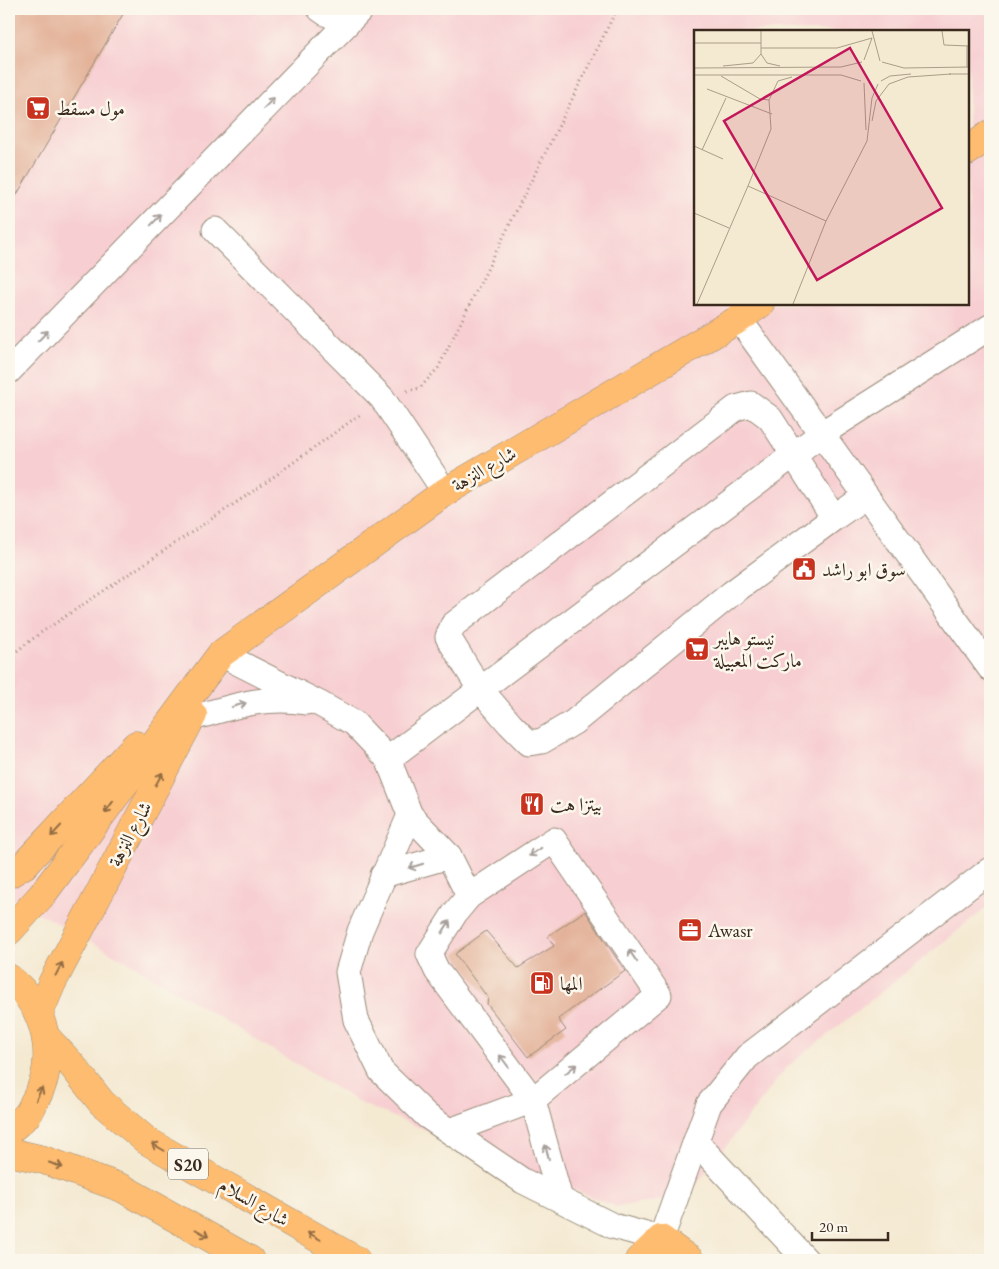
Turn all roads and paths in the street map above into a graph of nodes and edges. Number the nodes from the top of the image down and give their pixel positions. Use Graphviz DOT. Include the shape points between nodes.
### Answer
graph roads {
  1 [pos="320,9"];
  2 [pos="358,12"];
  3 [pos="990,134"];
  4 [pos="969,150"];
  5 [pos="215,230"];
  6 [pos="750,312"];
  7 [pos="990,327"];
  8 [pos="9,371"];
  9 [pos="821,434"];
  10 [pos="794,454"];
  11 [pos="446,492"];
  12 [pos="866,496"];
  13 [pos="834,518"];
  14 [pos="221,654"];
  15 [pos="990,668"];
  16 [pos="480,689"];
  17 [pos="320,704"];
  18 [pos="192,718"];
  19 [pos="388,758"];
  20 [pos="410,815"];
  21 [pos="449,856"];
  22 [pos="990,870"];
  23 [pos="9,874"];
  24 [pos="383,875"];
  25 [pos="469,896"];
  26 [pos="9,931"];
  27 [pos="9,978"];
  28 [pos="43,1025"];
  29 [pos="533,1100"];
  30 [pos="9,1131"];
  31 [pos="450,1131"];
  32 [pos="696,1142"];
  33 [pos="9,1152"];
  34 [pos="560,1200"];
  35 [pos="661,1239"];
  36 [pos="250,1260"];
  37 [pos="356,1260"];
  38 [pos="639,1260"];
  39 [pos="690,1260"];
  40 [pos="806,1260"];
  1 -- 2 [label="street" via="336,18"];
  8 -- 2 [label="street, one-way"];
  3 -- 4 [label="main road"];
  5 -- 11 [label="street" via="382,398"];
  6 -- 9 [label="street"];
  6 -- 11 [label="main road, شارع النزهة"];
  7 -- 9 [label="street"];
  9 -- 10 [label="street"];
  9 -- 12 [label="street"];
  10 -- 13 [label="street"];
  10 -- 16 [label="street"];
  10 -- 16 [label="street" via="770,418 751,404 736,408 453,624 448,637"];
  11 -- 14 [label="main road, شارع النزهة"];
  12 -- 13 [label="street"];
  12 -- 15 [label="street"];
  13 -- 16 [label="street" via="732,593 574,722 542,741 529,743"];
  14 -- 17 [label="street"];
  14 -- 18 [label="main road, شارع النزهة"];
  14 -- 23 [label="main road, one-way" via="24,865"];
  14 -- 26 [label="main road, شارع النزهة, one-way" via="42,895"];
  16 -- 19 [label="street"];
  18 -- 17 [label="street, one-way" via="253,701 288,699"];
  17 -- 19 [label="street" via="354,723"];
  28 -- 18 [label="main road, شارع النزهة, one-way" via="52,982"];
  19 -- 20 [label="street"];
  20 -- 21 [label="street"];
  20 -- 24 [label="street"];
  21 -- 24 [label="street, one-way"];
  21 -- 25 [label="street"];
  22 -- 32 [label="street" via="747,1057 709,1104"];
  24 -- 31 [label="street" via="360,931 348,972 356,1020 382,1071 427,1116"];
  29 -- 25 [label="street, one-way" via="437,971 429,954"];
  29 -- 25 [label="street, one-way" via="659,995 554,840"];
  27 -- 28 [label="main road, S20" via="24,992"];
  30 -- 28 [label="main road, one-way" via="27,1115 41,1091 48,1064"];
  37 -- 28 [label="main road, شارع السلام / S20, one-way" via="147,1140 102,1103"];
  29 -- 31 [label="street"];
  34 -- 29 [label="street, one-way"];
  31 -- 34 [label="street" via="523,1181"];
  32 -- 35 [label="street"];
  32 -- 40 [label="street"];
  33 -- 36 [label="main road, one-way" via="44,1160 122,1188"];
  34 -- 35 [label="street" via="612,1226"];
  35 -- 38 [label="main road"];
  35 -- 39 [label="main road"];
}
